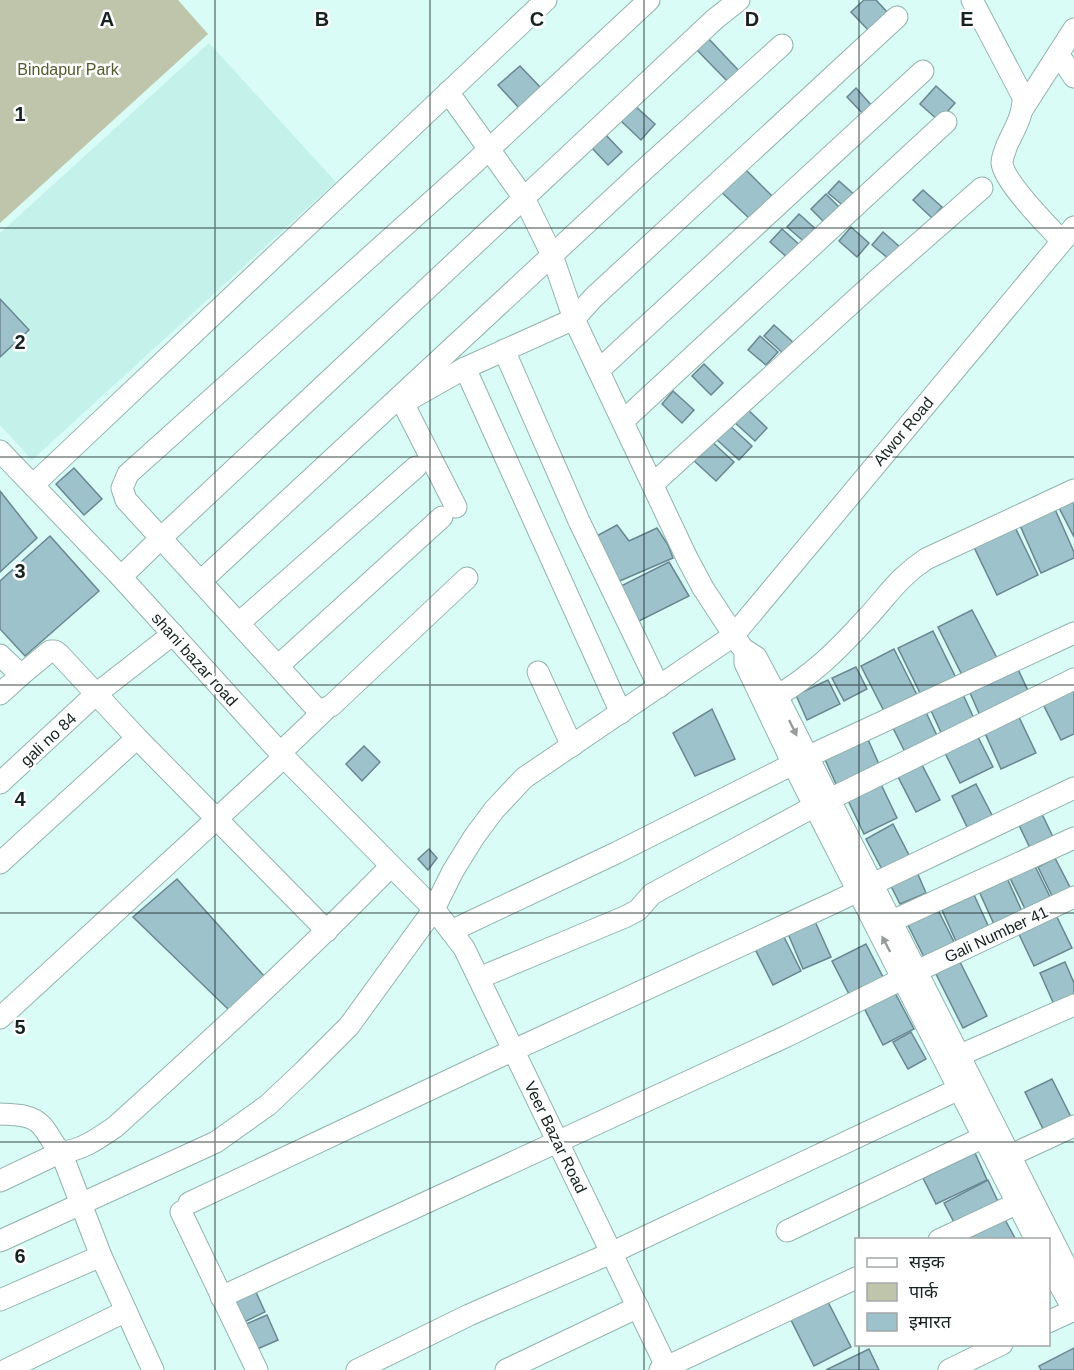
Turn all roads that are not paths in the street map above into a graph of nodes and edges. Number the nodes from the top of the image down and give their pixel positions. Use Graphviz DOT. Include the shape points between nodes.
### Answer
graph roads {
  1 [pos="546,0"];
  2 [pos="650,0"];
  3 [pos="739,0"];
  4 [pos="972,0"];
  5 [pos="897,17"];
  6 [pos="1074,29"];
  7 [pos="782,45"];
  8 [pos="1058,54"];
  9 [pos="923,71"];
  10 [pos="1074,77"];
  11 [pos="448,92"];
  12 [pos="1022,110"];
  13 [pos="946,122"];
  14 [pos="488,148"];
  15 [pos="982,188"];
  16 [pos="524,198"];
  17 [pos="1068,234"];
  18 [pos="552,255"];
  19 [pos="574,319"];
  20 [pos="504,350"];
  21 [pos="465,368"];
  22 [pos="598,370"];
  23 [pos="623,421"];
  24 [pos="0,451"];
  25 [pos="416,467"];
  26 [pos="653,484"];
  27 [pos="33,485"];
  28 [pos="1074,490"];
  29 [pos="161,538"];
  30 [pos="121,577"];
  31 [pos="467,578"];
  32 [pos="201,581"];
  33 [pos="239,623"];
  34 [pos="1074,633"];
  35 [pos="173,634"];
  36 [pos="739,643"];
  37 [pos="0,655"];
  38 [pos="279,666"];
  39 [pos="538,672"];
  40 [pos="21,675"];
  41 [pos="1074,679"];
  42 [pos="659,687"];
  43 [pos="0,694"];
  44 [pos="96,694"];
  45 [pos="777,696"];
  46 [pos="325,710"];
  47 [pos="621,713"];
  48 [pos="137,738"];
  49 [pos="572,746"];
  50 [pos="282,755"];
  51 [pos="800,760"];
  52 [pos="0,783"];
  53 [pos="1074,788"];
  54 [pos="822,803"];
  55 [pos="216,818"];
  56 [pos="1074,838"];
  57 [pos="0,863"];
  58 [pos="390,867"];
  59 [pos="866,887"];
  60 [pos="1074,897"];
  61 [pos="434,909"];
  62 [pos="892,921"];
  63 [pos="327,931"];
  64 [pos="451,931"];
  65 [pos="910,974"];
  66 [pos="479,978"];
  67 [pos="1074,1005"];
  68 [pos="0,1018"];
  69 [pos="514,1050"];
  70 [pos="958,1056"];
  71 [pos="959,1089"];
  72 [pos="0,1114"];
  73 [pos="1074,1126"];
  74 [pos="984,1137"];
  75 [pos="559,1142"];
  76 [pos="60,1152"];
  77 [pos="1009,1156"];
  78 [pos="0,1181"];
  79 [pos="1018,1203"];
  80 [pos="81,1204"];
  81 [pos="787,1232"];
  82 [pos="941,1238"];
  83 [pos="1036,1238"];
  84 [pos="0,1241"];
  85 [pos="611,1253"];
  86 [pos="101,1256"];
  87 [pos="1061,1258"];
  88 [pos="855,1278"];
  89 [pos="1074,1282"];
  90 [pos="221,1297"];
  91 [pos="0,1300"];
  92 [pos="638,1308"];
  93 [pos="1074,1310"];
  94 [pos="126,1311"];
  95 [pos="1050,1321"];
  96 [pos="998,1346"];
  97 [pos="665,1369"];
  98 [pos="6,1370"];
  99 [pos="153,1370"];
  100 [pos="257,1370"];
  101 [pos="357,1370"];
  102 [pos="506,1370"];
  103 [pos="949,1370"];
  1 -- 11 [label="street"];
  2 -- 14 [label="street"];
  3 -- 16 [label="street"];
  4 -- 12 [label="street" via="1023,97"];
  5 -- 19 [label="street"];
  6 -- 8 [label="street"];
  7 -- 18 [label="street"];
  8 -- 10 [label="street"];
  8 -- 12 [label="street"];
  9 -- 22 [label="street"];
  11 -- 14 [label="street"];
  11 -- 27 [label="street"];
  12 -- 17 [label="street" via="1003,154 1005,173 1014,186"];
  13 -- 23 [label="street"];
  14 -- 16 [label="street"];
  14 -- 29 [label="street" via="128,474 122,488 126,500"];
  15 -- 26 [label="street"];
  16 -- 18 [label="street"];
  16 -- 29 [label="street"];
  17 -- 36 [label="street, Atwor Road"];
  18 -- 19 [label="street"];
  18 -- 32 [label="street"];
  19 -- 20 [label="street"];
  19 -- 22 [label="street"];
  20 -- 21 [label="street"];
  20 -- 42 [label="street" via="579,521"];
  21 -- 38 [label="street" via="404,403 449,512"];
  21 -- 47 [label="street"];
  22 -- 23 [label="street"];
  23 -- 26 [label="street"];
  24 -- 27 [label="street, shani bazar road"];
  25 -- 33 [label="street"];
  26 -- 36 [label="street" via="703,588"];
  27 -- 30 [label="street, shani bazar road"];
  28 -- 45 [label="street" via="912,569 825,662"];
  29 -- 30 [label="street"];
  29 -- 32 [label="street"];
  30 -- 35 [label="street, shani bazar road"];
  31 -- 46 [label="street"];
  32 -- 33 [label="street"];
  33 -- 38 [label="street"];
  34 -- 51 [label="street"];
  35 -- 44 [label="street, gali no 84"];
  35 -- 50 [label="street, shani bazar road"];
  36 -- 42 [label="street, Atwor Road"];
  36 -- 45 [label="street" via="756,657"];
  36 -- 51 [label="street" via="745,663"];
  37 -- 40 [label="street"];
  38 -- 46 [label="street" via="315,707"];
  39 -- 49 [label="street"];
  40 -- 43 [label="street"];
  40 -- 44 [label="street" via="44,655 55,651"];
  41 -- 54 [label="street"];
  42 -- 47 [label="street, Atwor Road"];
  44 -- 48 [label="street"];
  44 -- 52 [label="street, gali no 84"];
  45 -- 51 [label="street, one-way"];
  46 -- 50 [label="street"];
  47 -- 49 [label="street, Atwor Road"];
  48 -- 55 [label="street"];
  48 -- 57 [label="street"];
  49 -- 61 [label="street, Atwor Road" via="524,778 494,810 453,871"];
  50 -- 55 [label="street"];
  50 -- 58 [label="street, shani bazar road"];
  51 -- 54 [label="street"];
  51 -- 64 [label="street"];
  53 -- 59 [label="street"];
  54 -- 59 [label="street"];
  54 -- 66 [label="street" via="652,894 627,916"];
  55 -- 63 [label="street"];
  55 -- 68 [label="street"];
  56 -- 62 [label="street"];
  58 -- 61 [label="street, shani bazar road"];
  58 -- 63 [label="street"];
  59 -- 62 [label="street"];
  65 -- 59 [label="street, one-way"];
  59 -- 69 [label="street"];
  60 -- 65 [label="street, Gali Number 41"];
  61 -- 64 [label="street, Veer Bazar Road"];
  61 -- 80 [label="street, Atwor Road" via="348,1026 268,1105 216,1142"];
  62 -- 65 [label="street"];
  63 -- 76 [label="street" via="115,1127 80,1148"];
  64 -- 66 [label="street, Veer Bazar Road"];
  65 -- 70 [label="street"];
  65 -- 71 [label="street"];
  65 -- 75 [label="street, Gali Number 41"];
  66 -- 69 [label="street, Veer Bazar Road"];
  67 -- 70 [label="street"];
  69 -- 75 [label="street, Veer Bazar Road"];
  69 -- 90 [label="street" via="185,1207"];
  70 -- 77 [label="street"];
  71 -- 74 [label="street"];
  71 -- 85 [label="street"];
  72 -- 76 [label="street" via="35,1120"];
  73 -- 77 [label="street"];
  74 -- 79 [label="street"];
  74 -- 81 [label="street"];
  75 -- 85 [label="street, Veer Bazar Road"];
  75 -- 90 [label="street, Gali Number 41"];
  76 -- 78 [label="street"];
  76 -- 80 [label="street"];
  77 -- 87 [label="street"];
  79 -- 82 [label="street"];
  79 -- 83 [label="street"];
  80 -- 84 [label="street, Atwor Road"];
  80 -- 86 [label="street"];
  85 -- 92 [label="street, Veer Bazar Road"];
  85 -- 101 [label="street"];
  86 -- 91 [label="street"];
  86 -- 94 [label="street"];
  87 -- 89 [label="street"];
  87 -- 93 [label="street"];
  88 -- 97 [label="street"];
  90 -- 100 [label="street"];
  92 -- 97 [label="street, Veer Bazar Road"];
  92 -- 102 [label="street"];
  93 -- 95 [label="street"];
  94 -- 98 [label="street"];
  94 -- 99 [label="street"];
  96 -- 103 [label="street"];
}
